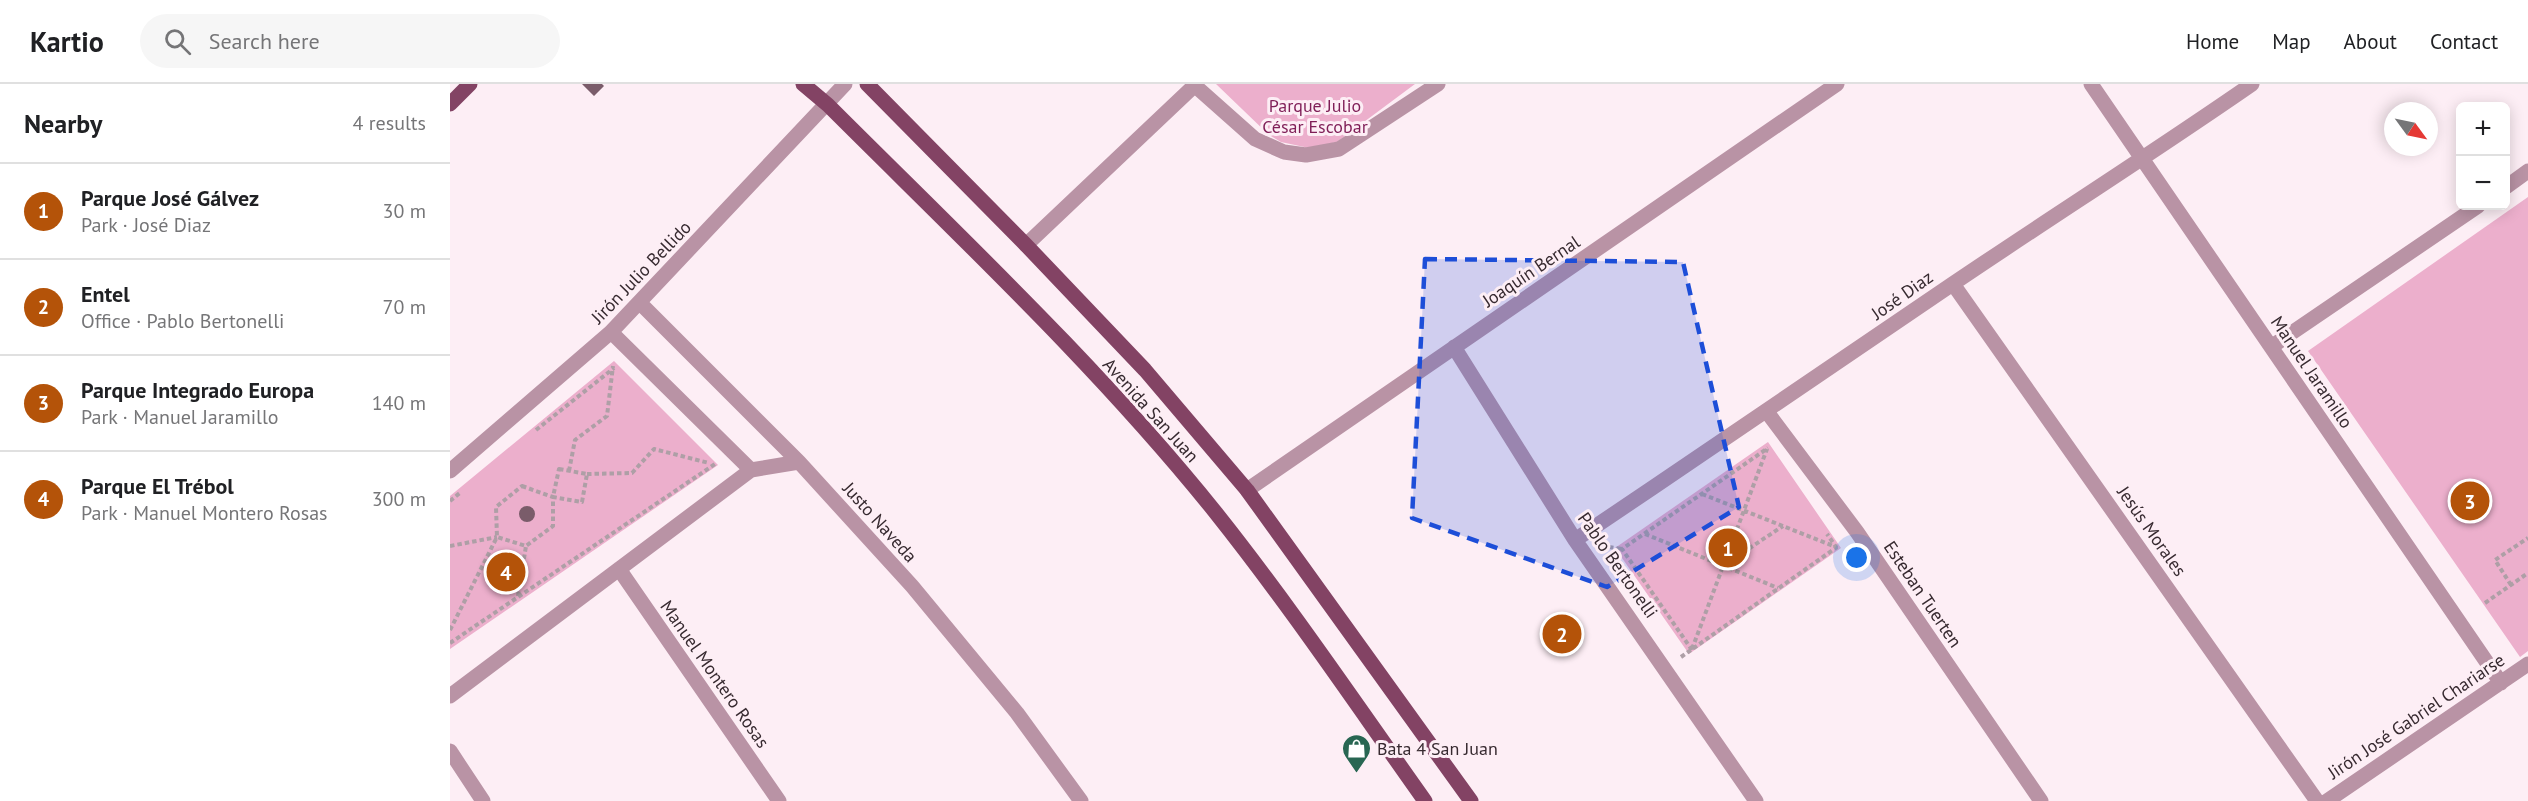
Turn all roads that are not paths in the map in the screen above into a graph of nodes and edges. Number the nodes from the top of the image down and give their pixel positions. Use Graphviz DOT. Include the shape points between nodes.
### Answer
graph roads {
  1 [pos="470,84"];
  2 [pos="803,84"];
  3 [pos="845,84"];
  4 [pos="867,84"];
  5 [pos="1438,84"];
  6 [pos="2091,84"];
  7 [pos="2252,84"];
  8 [pos="1194,85"];
  9 [pos="1829,86"];
  10 [pos="450,104"];
  11 [pos="828,105"];
  12 [pos="2143,160"];
  13 [pos="2528,171"];
  14 [pos="2510,184"];
  15 [pos="2472,210"];
  16 [pos="1026,245"];
  17 [pos="1953,284"];
  18 [pos="640,303"];
  19 [pos="611,332"];
  20 [pos="1454,347"];
  21 [pos="2271,347"];
  22 [pos="1767,412"];
  23 [pos="799,462"];
  24 [pos="751,470"];
  25 [pos="450,471"];
  26 [pos="1247,490"];
  27 [pos="1575,540"];
  28 [pos="619,569"];
  29 [pos="2528,664"];
  30 [pos="2501,682"];
  31 [pos="450,696"];
  32 [pos="450,751"];
  33 [pos="483,801"];
  34 [pos="779,801"];
  35 [pos="1081,801"];
  36 [pos="1425,801"];
  37 [pos="1471,801"];
  38 [pos="1756,801"];
  39 [pos="2041,801"];
  40 [pos="2317,801"];
  41 [pos="2327,801"];
  1 -- 10 [label="main road"];
  2 -- 11 [label="main road, Avenida San Juan"];
  3 -- 11 [label="street, Jirón Julio Bellido"];
  4 -- 16 [label="main road, Avenida San Juan"];
  5 -- 8 [label="street" via="1339,149 1306,155 1284,152 1255,139"];
  6 -- 12 [label="street, Manuel Jaramillo"];
  7 -- 12 [label="street, José Diaz"];
  8 -- 16 [label="street"];
  9 -- 20 [label="street, Joaquín Bernal"];
  11 -- 18 [label="street, Jirón Julio Bellido"];
  11 -- 36 [label="main road, Avenida San Juan" via="1115,397 1215,512"];
  12 -- 17 [label="street, José Diaz"];
  12 -- 21 [label="street, Manuel Jaramillo"];
  13 -- 14 [label="street"];
  15 -- 21 [label="street"];
  16 -- 26 [label="main road, Avenida San Juan" via="1145,370"];
  17 -- 22 [label="street, José Diaz"];
  17 -- 40 [label="street, Jesús Morales"];
  18 -- 19 [label="street, Jirón Julio Bellido"];
  18 -- 23 [label="street, Justo Naveda"];
  19 -- 24 [label="street"];
  19 -- 25 [label="street, Jirón Julio Bellido"];
  20 -- 26 [label="street, Joaquín Bernal"];
  20 -- 27 [label="street, Pablo Bertonelli"];
  21 -- 30 [label="street, Manuel Jaramillo"];
  22 -- 27 [label="street, José Diaz"];
  22 -- 39 [label="street, Esteban Tuerten" via="1857,532"];
  23 -- 24 [label="street"];
  23 -- 35 [label="street, Justo Naveda" via="912,586 1017,713"];
  24 -- 28 [label="street"];
  26 -- 37 [label="main road, Avenida San Juan"];
  27 -- 38 [label="street, Pablo Bertonelli"];
  28 -- 31 [label="street"];
  28 -- 34 [label="street, Manuel Montero Rosas"];
  29 -- 30 [label="street, Jirón José Gabriel Chariarse"];
  30 -- 41 [label="street, Jirón José Gabriel Chariarse"];
  32 -- 33 [label="street"];
}
